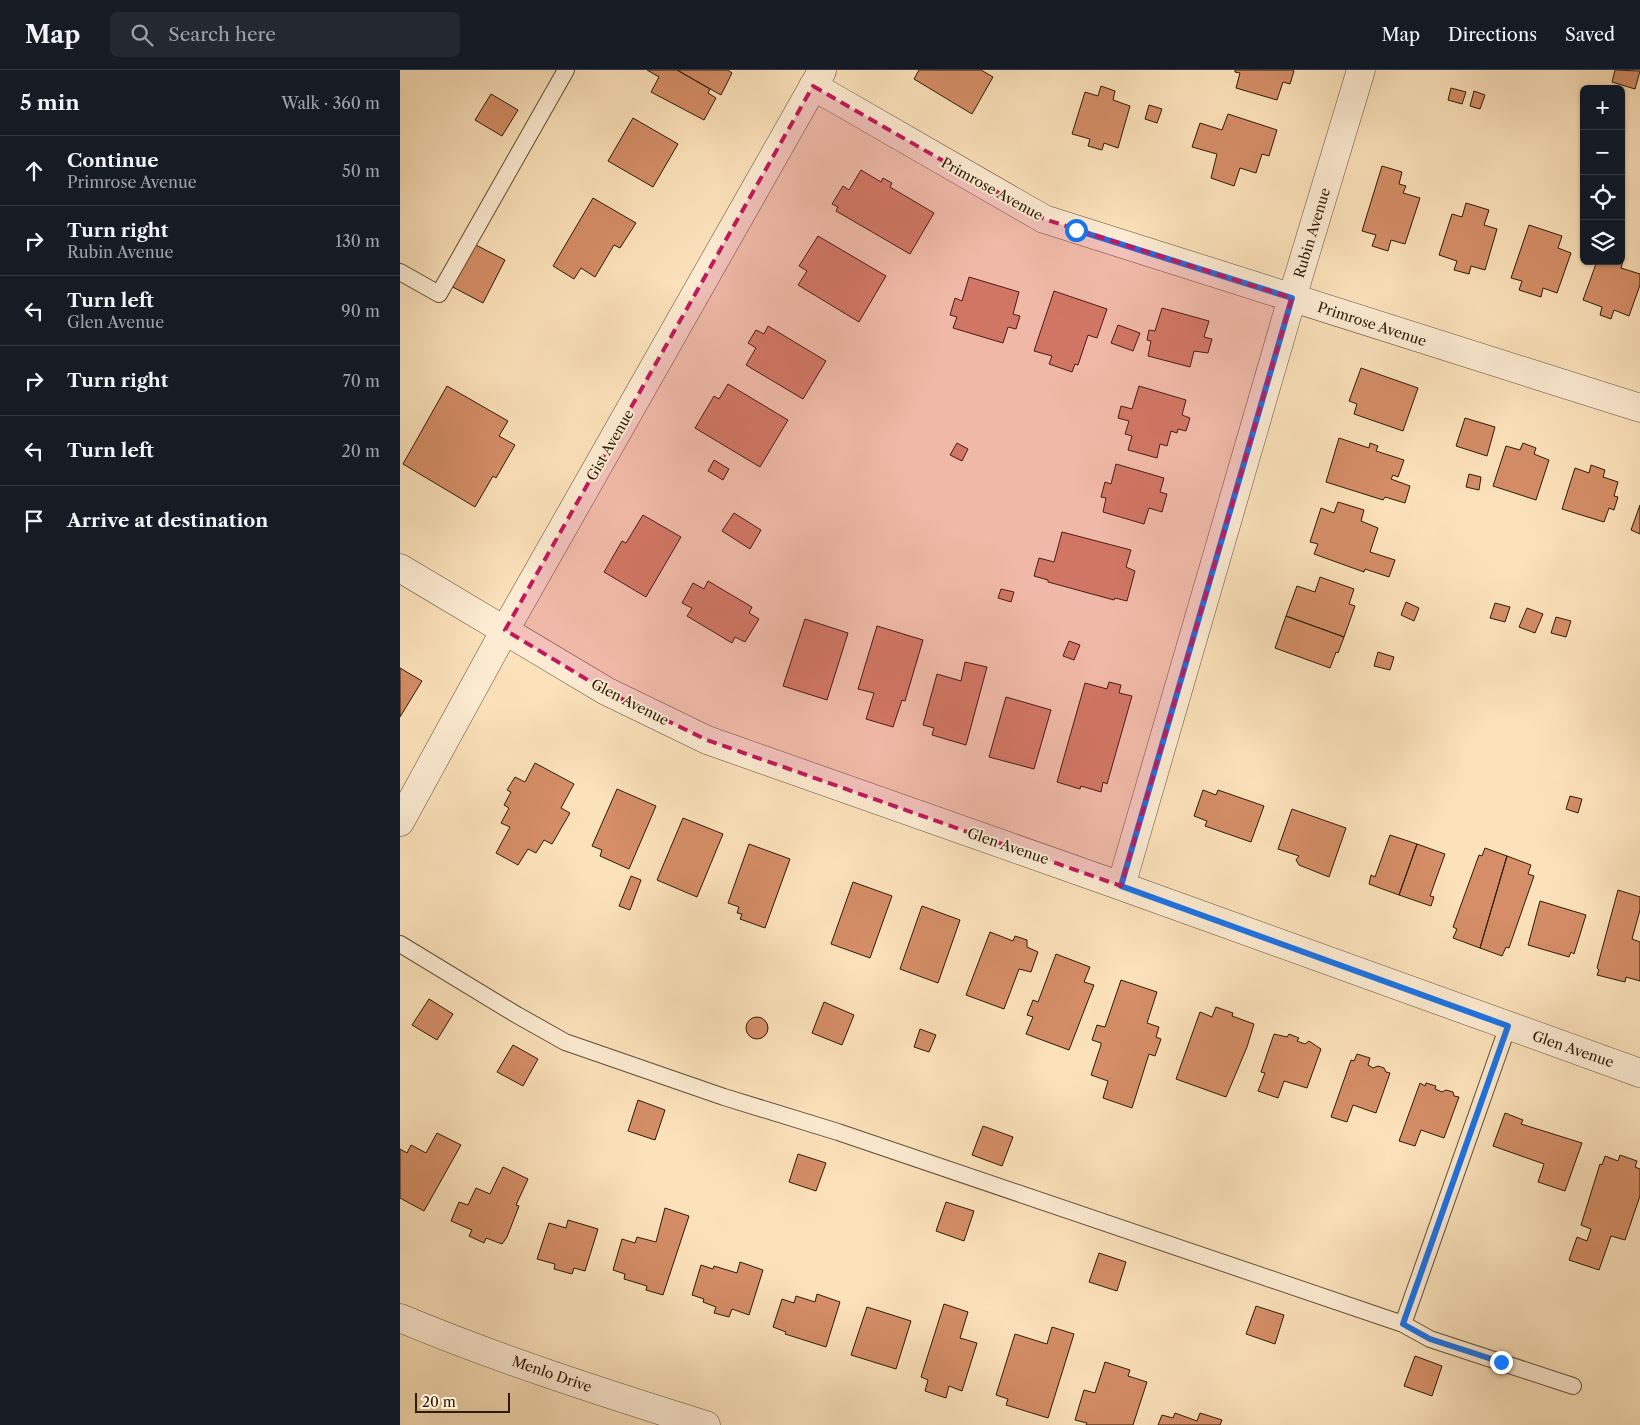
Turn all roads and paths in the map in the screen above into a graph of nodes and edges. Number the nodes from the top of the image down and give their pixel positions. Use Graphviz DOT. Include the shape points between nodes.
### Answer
graph roads {
  1 [pos="566,70"];
  2 [pos="1361,70"];
  3 [pos="818,78"];
  4 [pos="400,272"];
  5 [pos="1292,298"];
  6 [pos="1640,408"];
  7 [pos="400,568"];
  8 [pos="505,630"];
  9 [pos="400,822"];
  10 [pos="1121,886"];
  11 [pos="400,944"];
  12 [pos="1508,1026"];
  13 [pos="1640,1073"];
  14 [pos="400,1318"];
  15 [pos="1403,1324"];
  16 [pos="1573,1386"];
  17 [pos="651,1417"];
  18 [pos="706,1425"];
  1 -- 4 [label="lane" via="439,294"];
  2 -- 5 [label="street, Rubin Avenue"];
  3 -- 5 [label="street, Primrose Avenue" via="1044,219"];
  3 -- 8 [label="street, Gist Avenue"];
  5 -- 6 [label="street, Primrose Avenue"];
  5 -- 10 [label="street, Rubin Avenue"];
  7 -- 8 [label="street, Glen Avenue"];
  8 -- 9 [label="street, Gist Avenue"];
  8 -- 10 [label="street, Glen Avenue" via="606,691 707,740"];
  10 -- 12 [label="street, Glen Avenue"];
  11 -- 15 [label="lane" via="565,1042"];
  12 -- 13 [label="street, Glen Avenue"];
  12 -- 15 [label="lane"];
  14 -- 17 [label="street, Menlo Drive"];
  15 -- 16 [label="lane" via="1430,1339"];
  17 -- 18 [label="street, Menlo Drive"];
}
